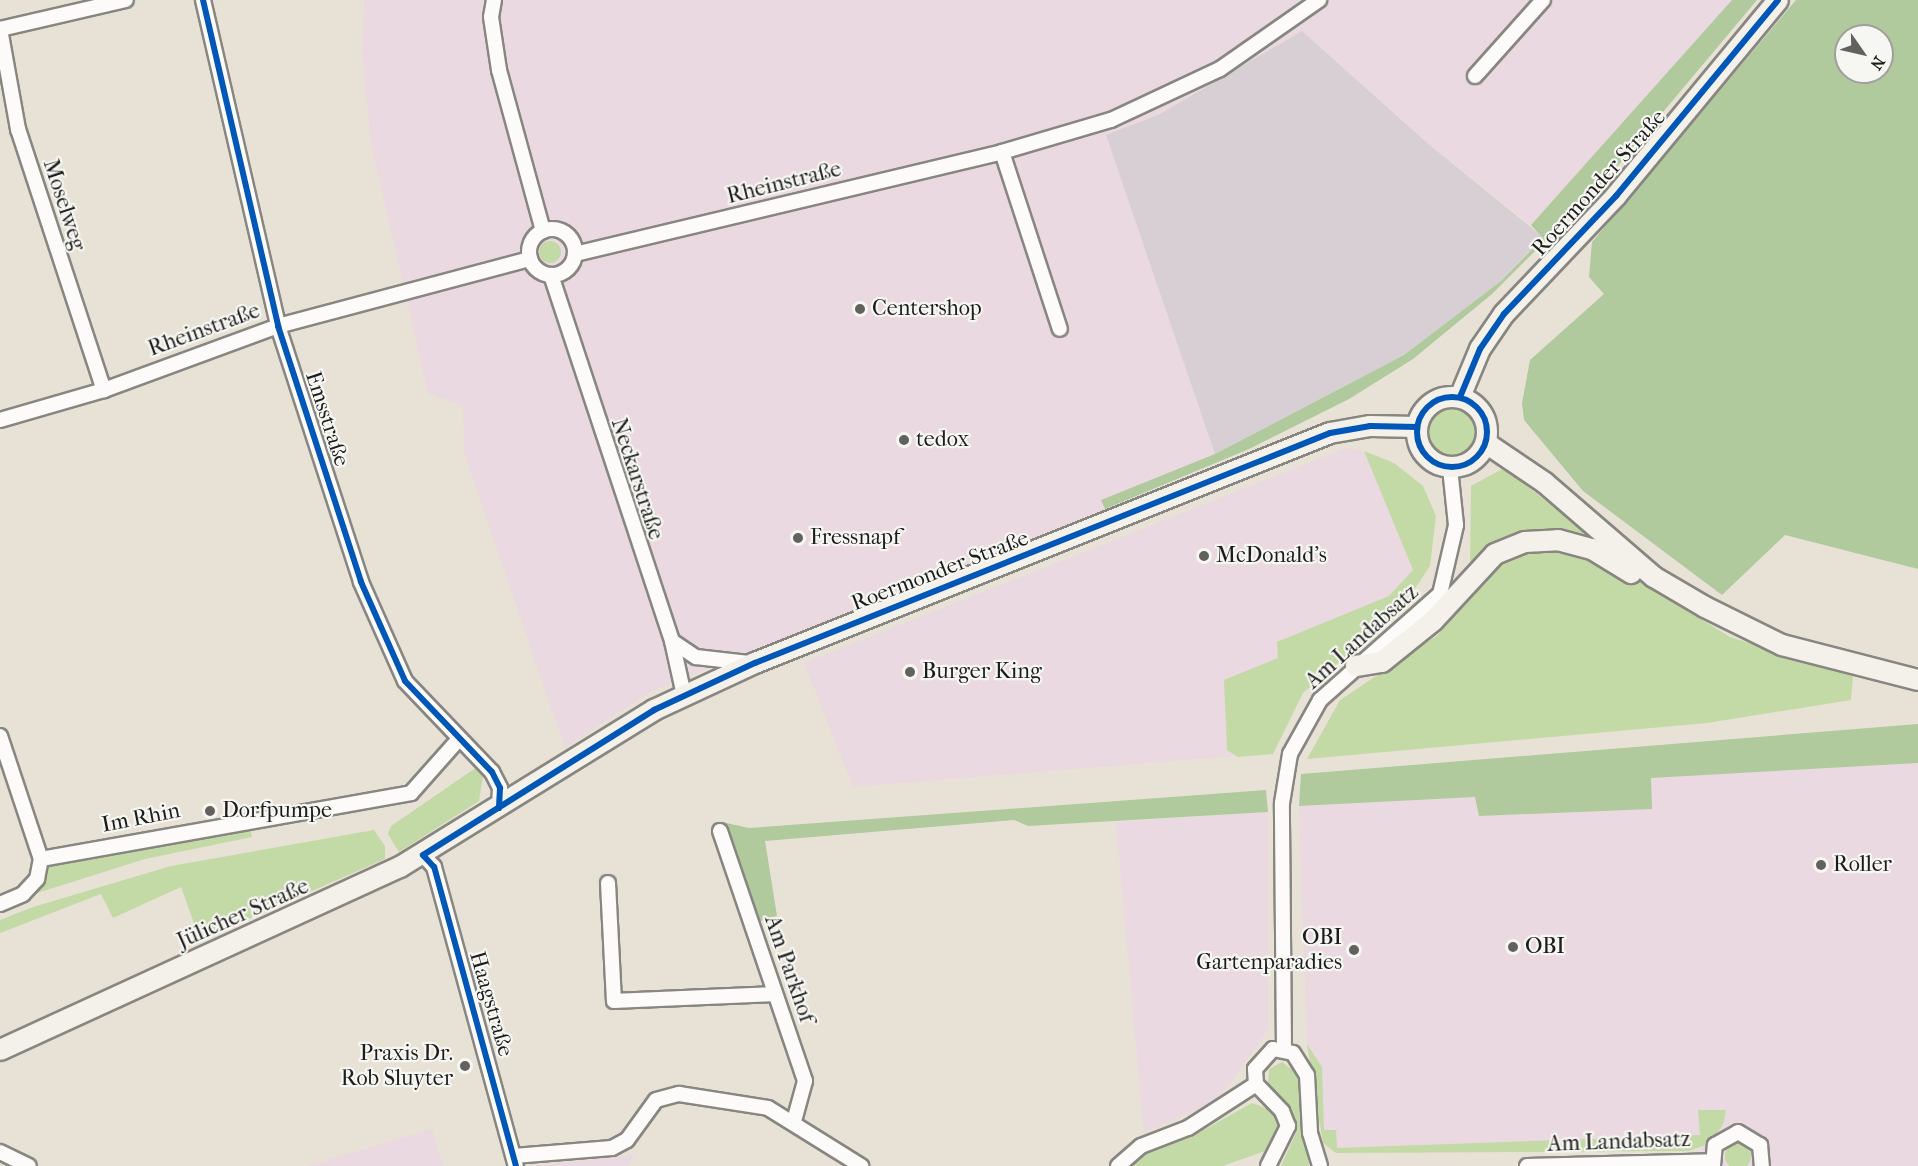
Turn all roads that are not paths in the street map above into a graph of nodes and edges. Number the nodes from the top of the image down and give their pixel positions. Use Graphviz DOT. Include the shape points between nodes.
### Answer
graph roads {
  1 [pos="126,0"];
  2 [pos="203,0"];
  3 [pos="494,0"];
  4 [pos="1319,0"];
  5 [pos="1543,0"];
  6 [pos="1778,0"];
  7 [pos="0,29"];
  8 [pos="1475,76"];
  9 [pos="1002,152"];
  10 [pos="543,231"];
  11 [pos="576,254"];
  12 [pos="530,259"];
  13 [pos="551,275"];
  14 [pos="278,326"];
  15 [pos="1060,329"];
  16 [pos="104,390"];
  17 [pos="1460,397"];
  18 [pos="0,420"];
  19 [pos="1417,427"];
  20 [pos="1486,443"];
  21 [pos="1450,468"];
  22 [pos="1760,635"];
  23 [pos="672,641"];
  24 [pos="755,663"];
  25 [pos="1356,666"];
  26 [pos="1918,680"];
  27 [pos="684,695"];
  28 [pos="0,736"];
  29 [pos="459,739"];
  30 [pos="499,808"];
  31 [pos="720,831"];
  32 [pos="423,855"];
  33 [pos="41,859"];
  34 [pos="608,883"];
  35 [pos="0,904"];
  36 [pos="775,994"];
  37 [pos="1284,1049"];
  38 [pos="0,1050"];
  39 [pos="1256,1084"];
  40 [pos="794,1121"];
  41 [pos="0,1152"];
  42 [pos="515,1161"];
  43 [pos="1713,1163"];
  44 [pos="29,1166"];
  45 [pos="861,1166"];
  46 [pos="1118,1166"];
  47 [pos="1268,1166"];
  48 [pos="1320,1166"];
  49 [pos="1527,1166"];
  50 [pos="1762,1166"];
  1 -- 7 [label="street"];
  2 -- 14 [label="street, Emsstraße"];
  3 -- 10 [label="street" via="499,70"];
  4 -- 9 [label="street, Rheinstraße" via="1265,41 1189,84 1111,120"];
  5 -- 8 [label="street"];
  6 -- 17 [label="main road, Roermonder Straße" via="1616,196 1504,314 1480,349"];
  7 -- 16 [label="street, Moselweg" via="18,129"];
  9 -- 11 [label="street, Rheinstraße"];
  9 -- 15 [label="street"];
  10 -- 11 [label="street" via="567,235"];
  10 -- 12 [label="street" via="531,243"];
  11 -- 13 [label="street" via="566,270"];
  12 -- 13 [label="street"];
  12 -- 14 [label="street, Rheinstraße"];
  13 -- 23 [label="street, Neckarstraße"];
  14 -- 16 [label="street, Rheinstraße"];
  14 -- 29 [label="street, Emsstraße" via="361,582 405,681"];
  16 -- 18 [label="street, Rheinstraße"];
  17 -- 19 [label="main road" via="1428,406"];
  17 -- 20 [label="main road" via="1486,420"];
  19 -- 21 [label="main road" via="1421,450"];
  19 -- 24 [label="main road, Roermonder Straße" via="1370,426 1330,433"];
  20 -- 21 [label="main road" via="1472,462"];
  20 -- 22 [label="main road" via="1545,483 1654,577"];
  21 -- 25 [label="street, Am Landabsatz" via="1456,525 1440,594 1402,633"];
  22 -- 25 [label="main road" via="1737,634 1690,611 1592,549 1558,540 1525,542 1495,554 1479,567 1433,621 1382,662"];
  22 -- 26 [label="main road" via="1844,664"];
  23 -- 24 [label="street" via="696,657"];
  23 -- 27 [label="street, Neckarstraße"];
  24 -- 27 [label="main road, Roermonder Straße"];
  25 -- 37 [label="street, Am Landabsatz" via="1320,700 1290,754 1282,803"];
  27 -- 30 [label="main road, Roermonder Straße"];
  28 -- 33 [label="street"];
  29 -- 30 [label="street, Emsstraße" via="492,772 500,789"];
  29 -- 33 [label="street, Im Rhin" via="411,793"];
  30 -- 32 [label="main road, Jülicher Straße"];
  31 -- 36 [label="street, Am Parkhof"];
  32 -- 38 [label="main road, Jülicher Straße"];
  32 -- 42 [label="street, Haagstraße" via="434,867"];
  33 -- 35 [label="street" via="37,879 24,894"];
  34 -- 36 [label="street" via="614,1001"];
  36 -- 40 [label="street, Am Parkhof" via="806,1081"];
  37 -- 39 [label="street" via="1273,1049 1263,1058 1255,1069"];
  37 -- 48 [label="street" via="1299,1059 1308,1075 1310,1134"];
  39 -- 46 [label="street" via="1188,1128 1141,1146"];
  39 -- 47 [label="street" via="1282,1111 1288,1126"];
  40 -- 42 [label="street" via="768,1108 667,1096 656,1100 627,1140 612,1148"];
  40 -- 45 [label="street"];
  41 -- 44 [label="street"];
  43 -- 49 [label="street, Am Landabsatz"];
  43 -- 50 [label="street, Am Landabsatz" via="1720,1139 1738,1132 1760,1145"];
}
